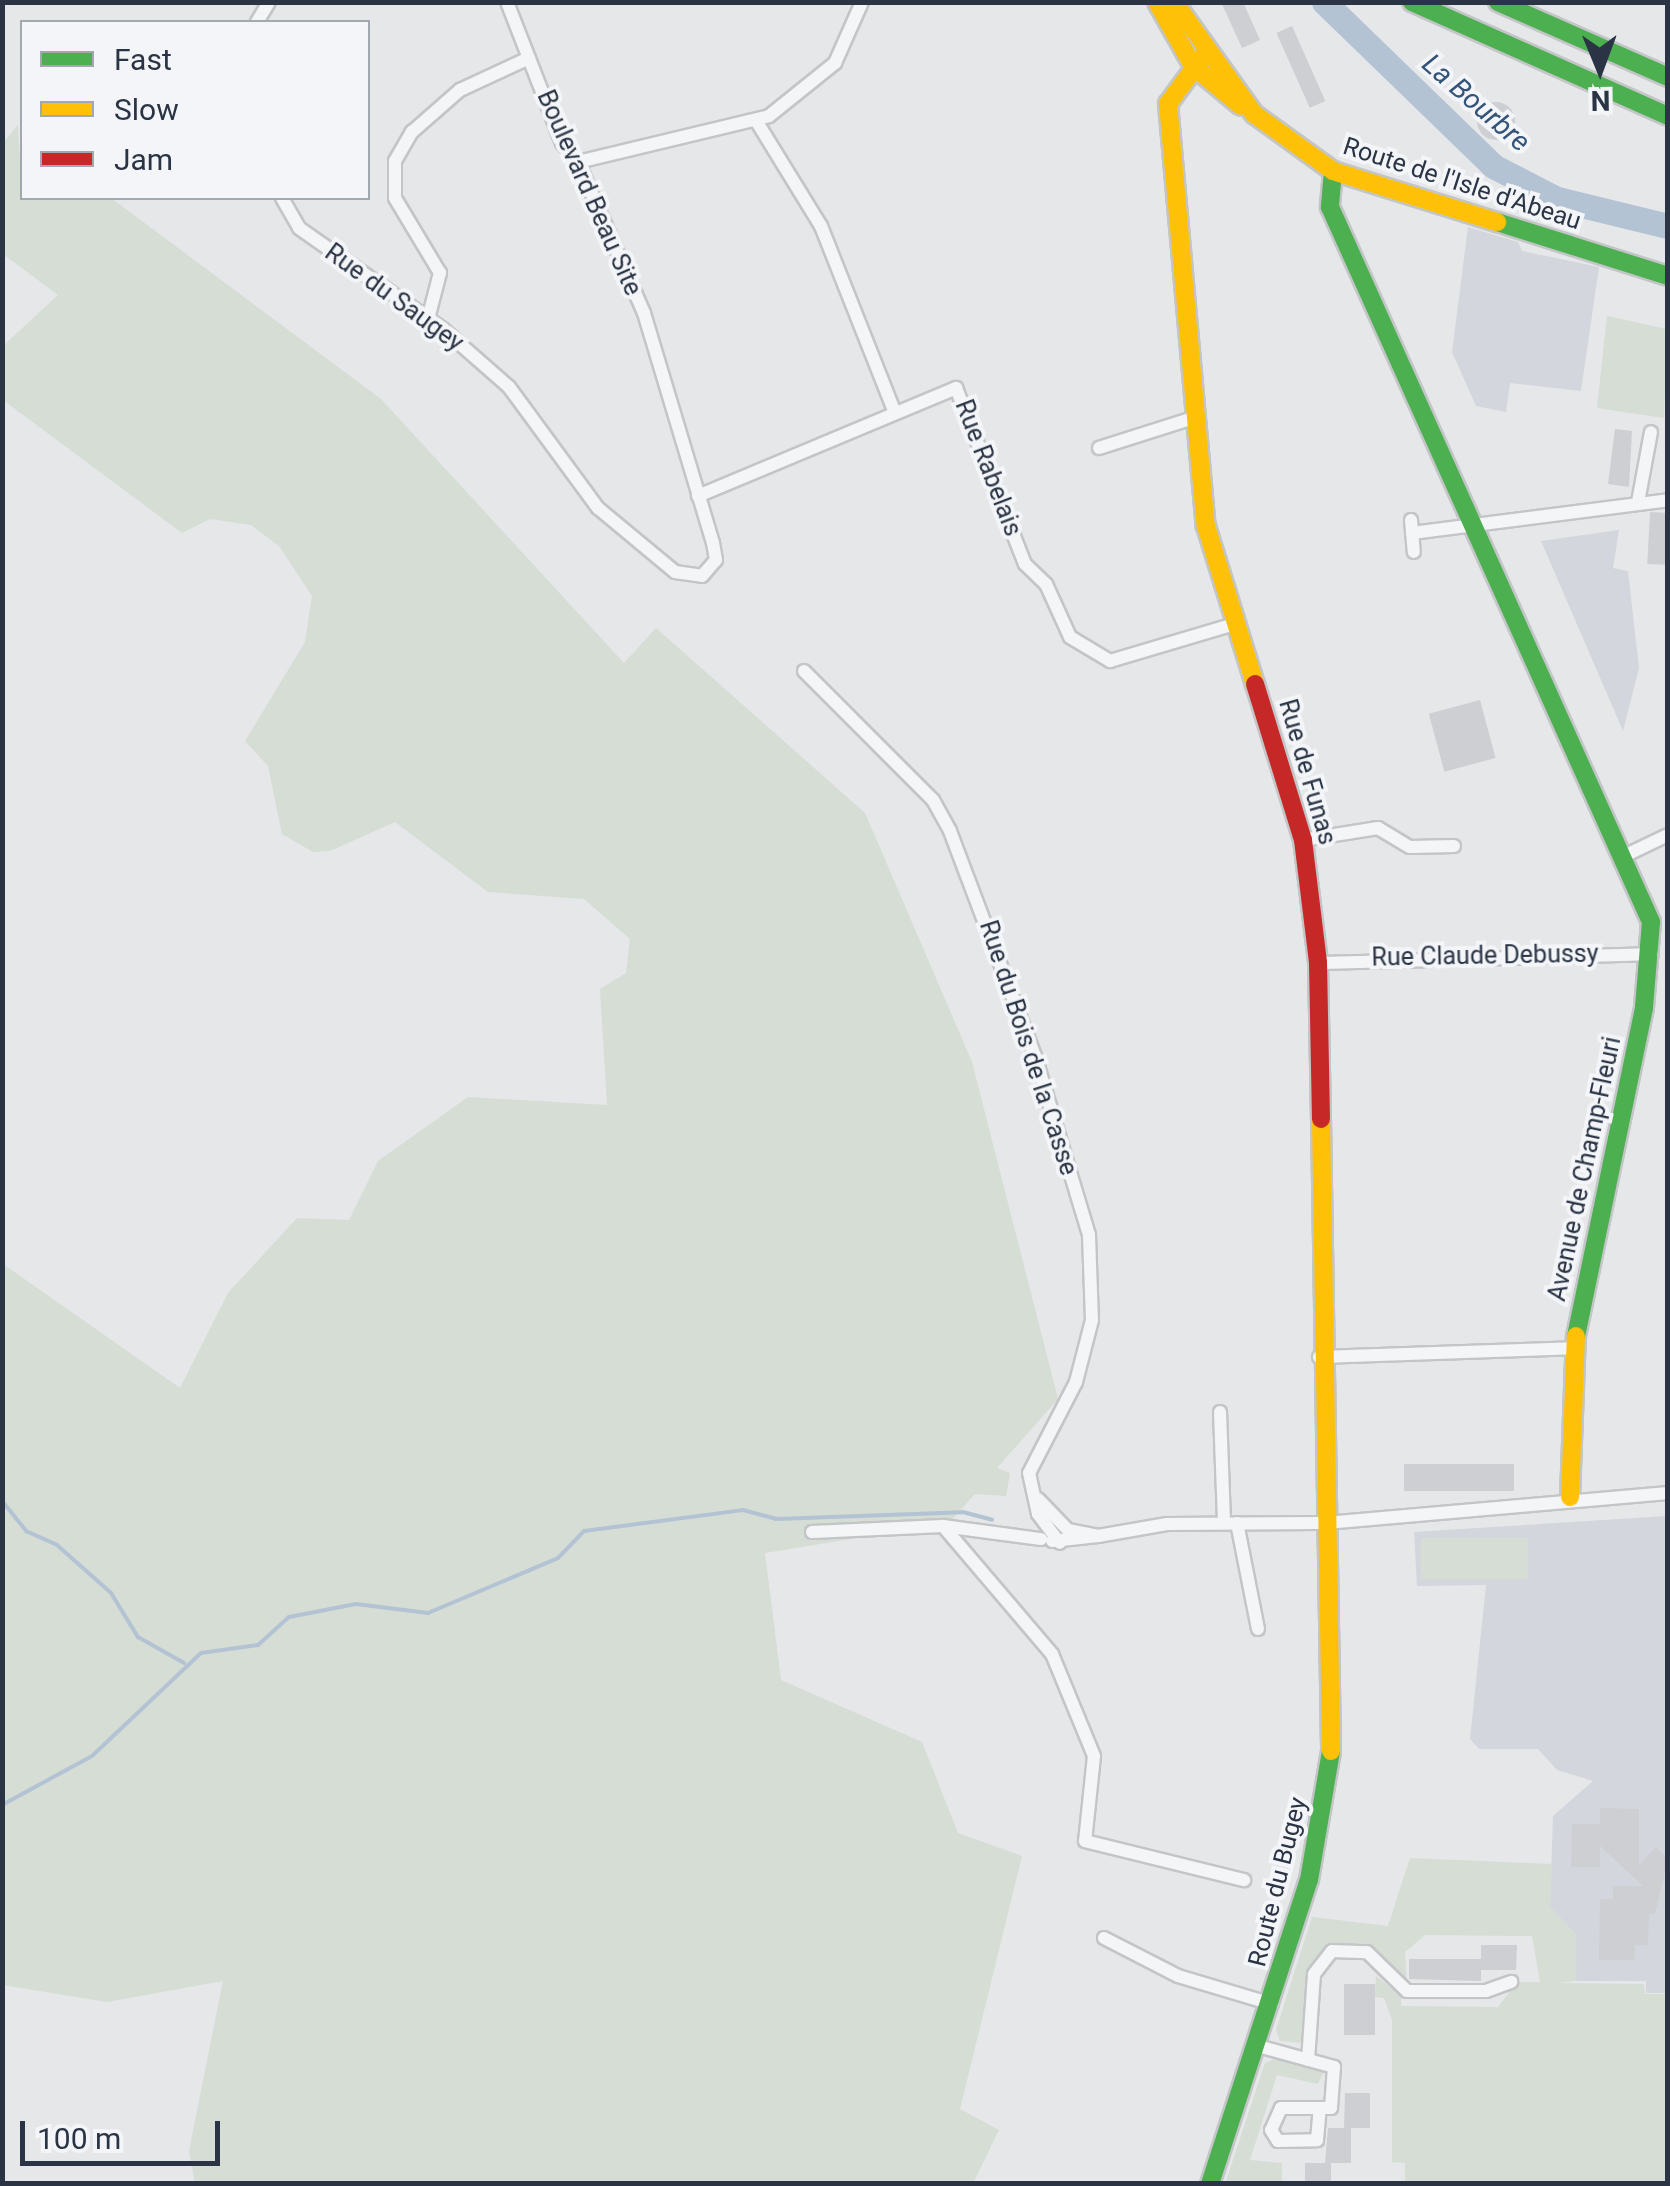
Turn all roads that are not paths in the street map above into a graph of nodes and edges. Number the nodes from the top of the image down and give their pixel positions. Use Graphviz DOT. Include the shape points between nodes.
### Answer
graph roads {
  1 [pos="862,2"];
  2 [pos="1157,2"];
  3 [pos="1174,2"];
  4 [pos="1412,2"];
  5 [pos="1498,2"];
  6 [pos="512,4"];
  7 [pos="529,58"];
  8 [pos="1199,60"];
  9 [pos="1668,77"];
  10 [pos="1668,116"];
  11 [pos="757,122"];
  12 [pos="578,162"];
  13 [pos="1333,170"];
  14 [pos="283,200"];
  15 [pos="1668,276"];
  16 [pos="428,319"];
  17 [pos="894,410"];
  18 [pos="1196,417"];
  19 [pos="1651,432"];
  20 [pos="1099,448"];
  21 [pos="698,496"];
  22 [pos="1668,500"];
  23 [pos="1638,502"];
  24 [pos="1471,524"];
  25 [pos="1414,552"];
  26 [pos="1234,624"];
  27 [pos="804,671"];
  28 [pos="1668,835"];
  29 [pos="1304,840"];
  30 [pos="1454,846"];
  31 [pos="1622,857"];
  32 [pos="1652,954"];
  33 [pos="1318,963"];
  34 [pos="1574,1348"];
  35 [pos="1320,1357"];
  36 [pos="1220,1412"];
  37 [pos="1029,1473"];
  38 [pos="1668,1492"];
  39 [pos="1570,1497"];
  40 [pos="1230,1523"];
  41 [pos="1326,1523"];
  42 [pos="943,1526"];
  43 [pos="1068,1530"];
  44 [pos="812,1532"];
  45 [pos="1098,1536"];
  46 [pos="1051,1539"];
  47 [pos="1258,1629"];
  48 [pos="1244,1880"];
  49 [pos="1104,1938"];
  50 [pos="1512,1982"];
  51 [pos="1272,2004"];
  52 [pos="1258,2046"];
  53 [pos="1308,2060"];
  54 [pos="1320,2108"];
  55 [pos="1210,2184"];
  1 -- 11 [label="street" via="834,63"];
  2 -- 8 [label="main road"];
  3 -- 8 [label="main road"];
  4 -- 10 [label="main road"];
  5 -- 9 [label="main road"];
  6 -- 7 [label="street, Boulevard Beau Site"];
  7 -- 12 [label="street, Boulevard Beau Site" via="562,144"];
  7 -- 16 [label="street" via="460,90 412,132 395,161 395,198 440,272"];
  8 -- 13 [label="main road, Route de l'Isle d'Abeau" via="1254,114"];
  8 -- 18 [label="main road, Rue de Funas" via="1168,104"];
  11 -- 12 [label="street"];
  11 -- 17 [label="street" via="821,226"];
  12 -- 21 [label="street, Boulevard Beau Site" via="644,313"];
  13 -- 15 [label="main road, Route de l'Isle d'Abeau"];
  13 -- 24 [label="main road, Avenue de Champ-Fleuri" via="1330,208"];
  14 -- 16 [label="street, Rue du Saugey" via="300,228"];
  16 -- 21 [label="street, Rue du Saugey" via="519,398 598,508 674,572 702,576 716,560"];
  17 -- 21 [label="street, Rue Rabelais"];
  17 -- 26 [label="street, Rue Rabelais" via="956,388 1025,564 1046,584 1070,637 1110,661"];
  18 -- 20 [label="street"];
  18 -- 26 [label="main road, Rue de Funas" via="1209,543"];
  19 -- 23 [label="street"];
  22 -- 23 [label="street"];
  23 -- 24 [label="street"];
  24 -- 25 [label="street" via="1411,527"];
  24 -- 31 [label="main road, Avenue de Champ-Fleuri"];
  26 -- 29 [label="main road, Rue de Funas"];
  27 -- 37 [label="street, Rue du Bois de la Casse" via="933,800 950,831 1029,1037 1089,1235 1092,1320 1076,1382"];
  28 -- 31 [label="street"];
  29 -- 30 [label="street" via="1378,828 1410,846"];
  29 -- 33 [label="main road, Rue de Funas" via="1311,953"];
  31 -- 32 [label="main road, Avenue de Champ-Fleuri" via="1651,922"];
  32 -- 33 [label="street, Rue Claude Debussy"];
  32 -- 34 [label="main road, Avenue de Champ-Fleuri"];
  33 -- 35 [label="main road, Rue de Funas"];
  34 -- 35 [label="street"];
  34 -- 39 [label="main road, Avenue de Champ-Fleuri"];
  35 -- 41 [label="main road, Rue de Funas"];
  36 -- 40 [label="street"];
  37 -- 43 [label="street" via="1041,1506"];
  37 -- 46 [label="street" via="1032,1500"];
  38 -- 39 [label="street"];
  39 -- 41 [label="street"];
  40 -- 41 [label="street"];
  40 -- 45 [label="street"];
  40 -- 47 [label="street"];
  41 -- 51 [label="main road, Route du Bugey" via="1326,1804"];
  42 -- 44 [label="street"];
  42 -- 46 [label="street"];
  42 -- 48 [label="street" via="1052,1654 1094,1756 1085,1841"];
  43 -- 45 [label="street"];
  43 -- 46 [label="street"];
  45 -- 46 [label="street"];
  49 -- 51 [label="street" via="1178,1976"];
  50 -- 53 [label="street" via="1486,1992 1407,1991 1366,1952 1336,1950 1314,1974"];
  51 -- 52 [label="main road, Route du Bugey"];
  52 -- 53 [label="street"];
  52 -- 55 [label="main road, Route du Bugey"];
  53 -- 54 [label="street" via="1334,2067 1331,2108"];
}
